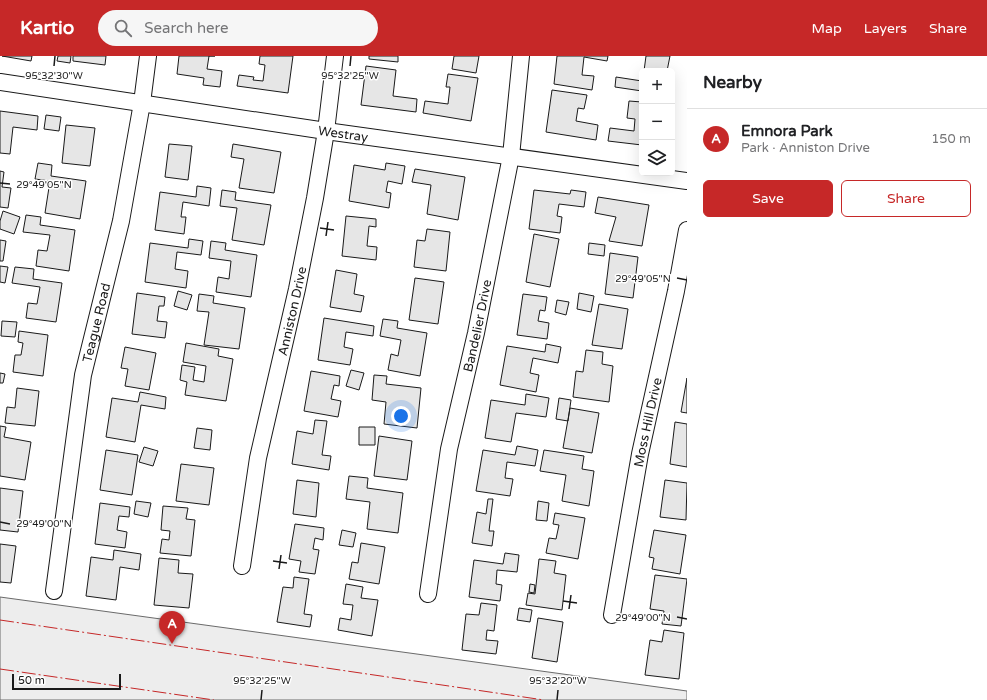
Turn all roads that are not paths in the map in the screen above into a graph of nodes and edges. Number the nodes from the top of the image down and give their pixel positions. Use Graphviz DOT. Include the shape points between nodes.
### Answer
graph roads {
  1 [pos="148,56"];
  2 [pos="335,56"];
  3 [pos="521,56"];
  4 [pos="0,82"];
  5 [pos="142,103"];
  6 [pos="326,131"];
  7 [pos="511,156"];
  8 [pos="687,181"];
  9 [pos="687,230"];
  10 [pos="242,566"];
  11 [pos="54,591"];
  12 [pos="428,594"];
  13 [pos="612,615"];
  1 -- 5 [label="street, Teague Road"];
  2 -- 6 [label="street, Anniston Drive"];
  3 -- 7 [label="street, Bandelier Drive"];
  4 -- 5 [label="street, Westray"];
  5 -- 6 [label="street, Westray"];
  5 -- 11 [label="street, Teague Road" via="121,221 84,375"];
  6 -- 7 [label="street, Westray"];
  6 -- 10 [label="street, Anniston Drive" via="297,289 258,458"];
  7 -- 8 [label="street, Westray"];
  7 -- 12 [label="street, Bandelier Drive" via="478,325 449,448"];
  9 -- 13 [label="street, Moss Hill Drive" via="640,454"];
}
